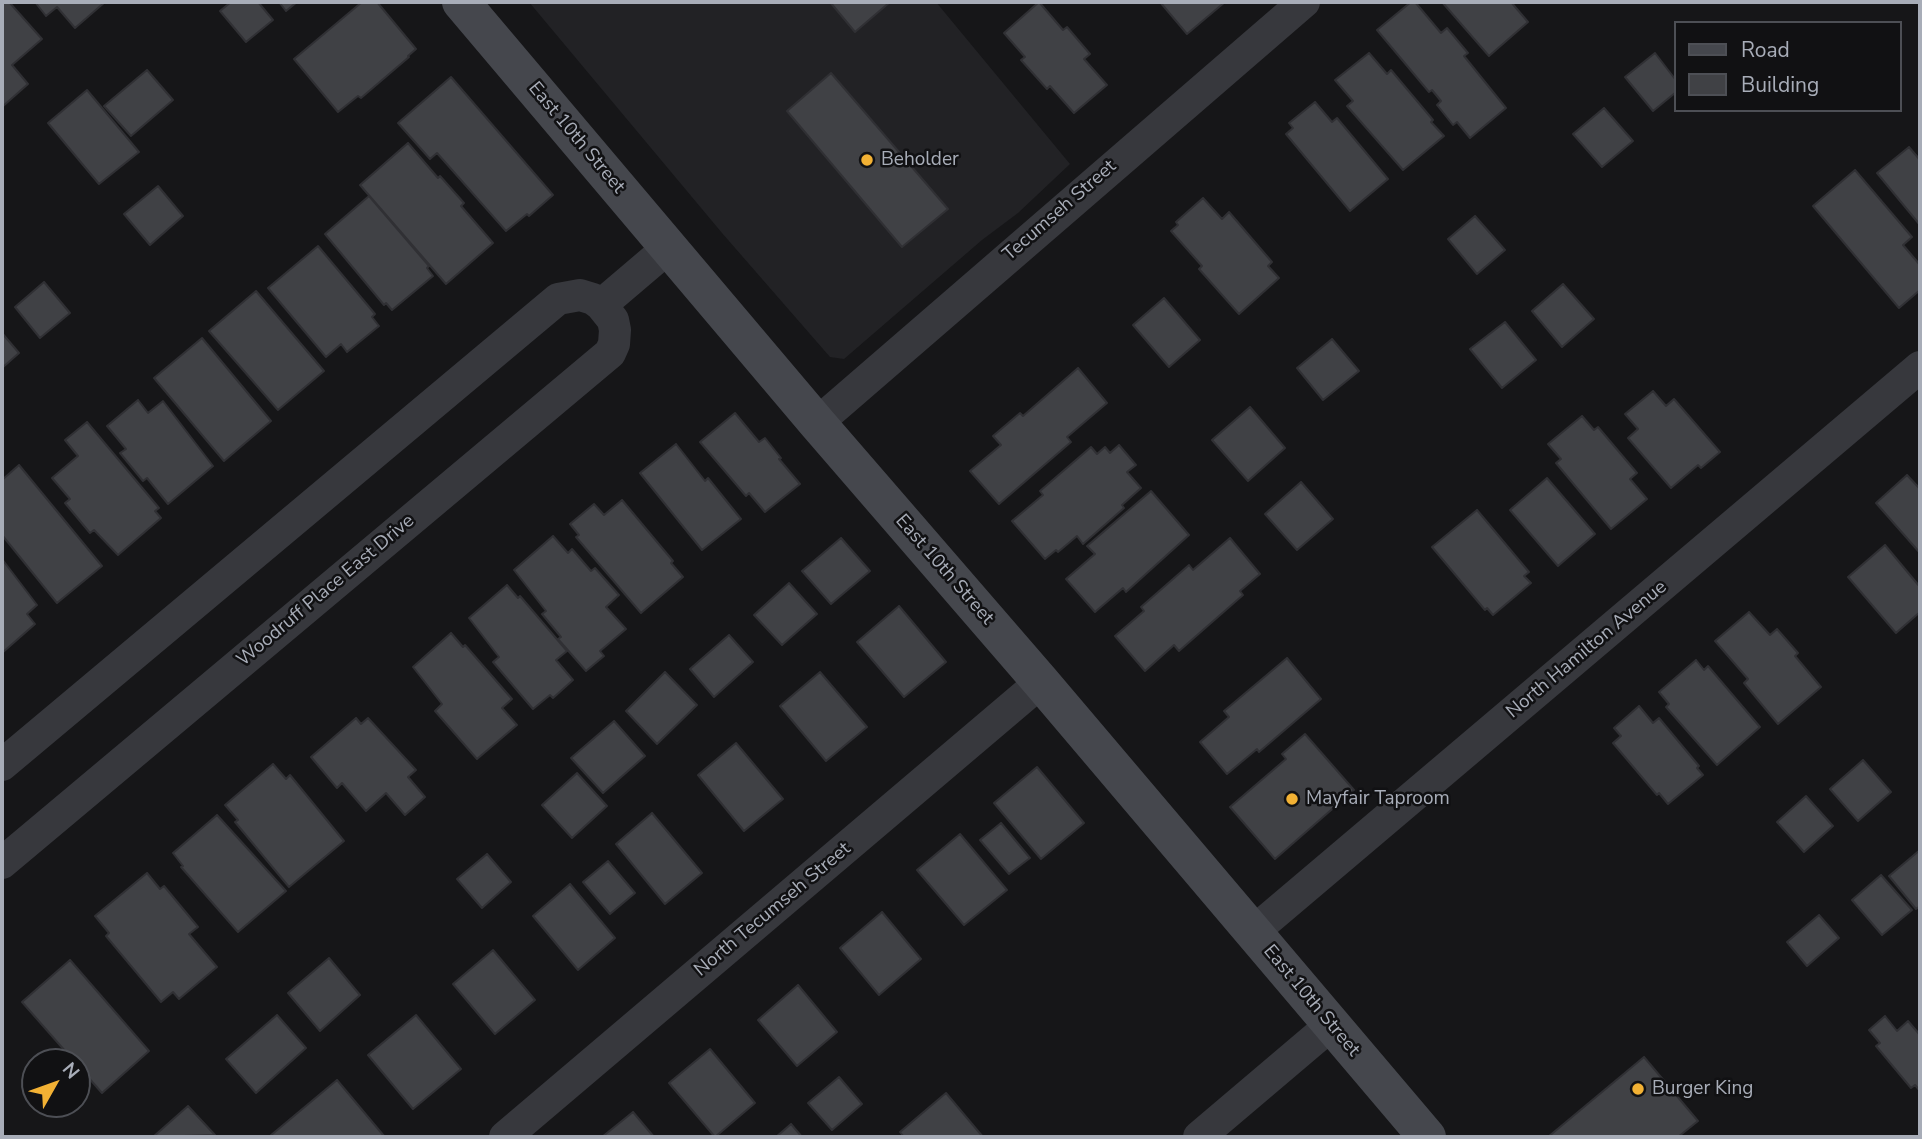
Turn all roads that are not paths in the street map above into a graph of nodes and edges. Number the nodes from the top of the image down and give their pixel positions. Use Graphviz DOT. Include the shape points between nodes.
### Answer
graph roads {
  1 [pos="461,2"];
  2 [pos="1298,4"];
  3 [pos="668,248"];
  4 [pos="601,305"];
  5 [pos="1920,367"];
  6 [pos="817,423"];
  7 [pos="1041,682"];
  8 [pos="2,765"];
  9 [pos="2,863"];
  10 [pos="1253,932"];
  11 [pos="1331,1026"];
  12 [pos="505,1137"];
  13 [pos="1199,1137"];
  14 [pos="1427,1137"];
  1 -- 3 [label="main road, East 10th Street"];
  2 -- 6 [label="street, Tecumseh Street"];
  3 -- 4 [label="street"];
  3 -- 6 [label="main road, East 10th Street"];
  4 -- 8 [label="street" via="580,295 558,299"];
  4 -- 9 [label="street, Woodruff Place East Drive" via="615,330 610,353"];
  5 -- 10 [label="street, North Hamilton Avenue"];
  6 -- 7 [label="main road, East 10th Street"];
  7 -- 10 [label="main road, East 10th Street"];
  7 -- 12 [label="street, North Tecumseh Street"];
  10 -- 11 [label="main road, East 10th Street"];
  11 -- 13 [label="street"];
  11 -- 14 [label="main road, East 10th Street"];
}
